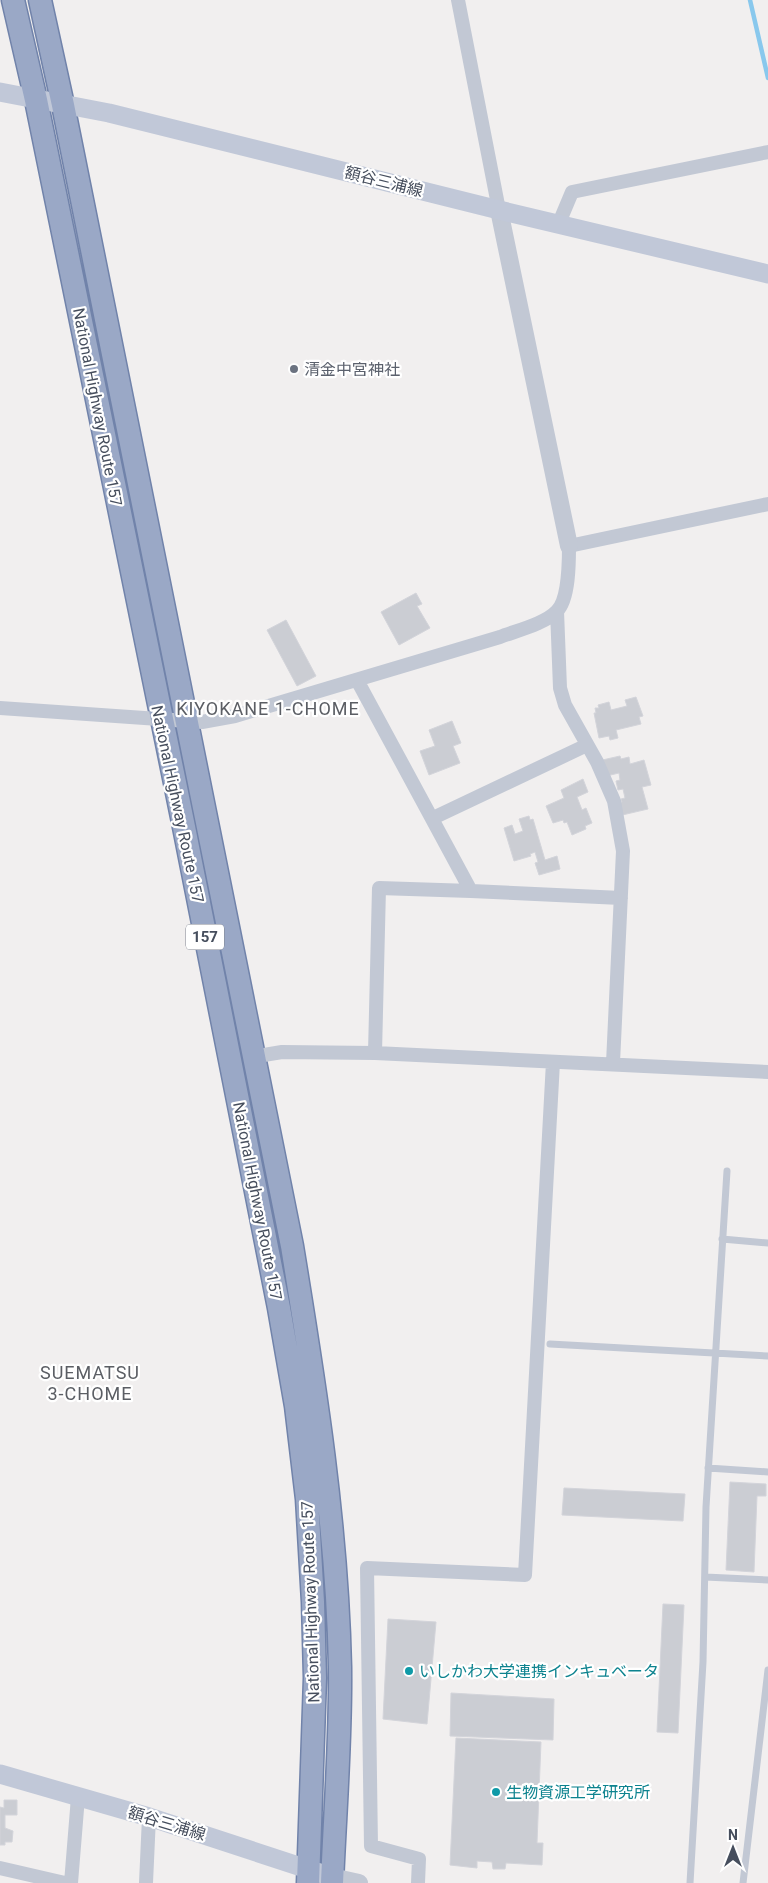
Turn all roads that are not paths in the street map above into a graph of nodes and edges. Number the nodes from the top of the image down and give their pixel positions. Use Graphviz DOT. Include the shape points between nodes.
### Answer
graph roads {
  1 [pos="13,0"];
  2 [pos="40,0"];
  3 [pos="458,0"];
  4 [pos="0,92"];
  5 [pos="36,100"];
  6 [pos="63,105"];
  7 [pos="768,152"];
  8 [pos="498,210"];
  9 [pos="559,223"];
  10 [pos="768,274"];
  11 [pos="768,504"];
  12 [pos="569,546"];
  13 [pos="557,611"];
  14 [pos="357,680"];
  15 [pos="0,708"];
  16 [pos="160,719"];
  17 [pos="186,722"];
  18 [pos="587,744"];
  19 [pos="433,818"];
  20 [pos="471,891"];
  21 [pos="621,898"];
  22 [pos="375,1053"];
  23 [pos="252,1057"];
  24 [pos="553,1062"];
  25 [pos="613,1063"];
  26 [pos="768,1072"];
  27 [pos="727,1171"];
  28 [pos="722,1239"];
  29 [pos="768,1243"];
  30 [pos="550,1344"];
  31 [pos="715,1353"];
  32 [pos="768,1356"];
  33 [pos="708,1468"];
  34 [pos="768,1472"];
  35 [pos="704,1578"];
  36 [pos="768,1580"];
  37 [pos="768,1670"];
  38 [pos="0,1774"];
  39 [pos="78,1797"];
  40 [pos="148,1817"];
  41 [pos="0,1868"];
  42 [pos="308,1876"];
  43 [pos="332,1880"];
  44 [pos="64,1883"];
  45 [pos="71,1883"];
  46 [pos="146,1883"];
  47 [pos="359,1883"];
  48 [pos="418,1883"];
  49 [pos="690,1883"];
  50 [pos="743,1883"];
  1 -- 5 [label="highway, National Highway Route 157 / 157"];
  2 -- 6 [label="highway, National Highway Route 157 / 157"];
  3 -- 8 [label="street"];
  4 -- 5 [label="main road, 額谷三浦線"];
  5 -- 6 [label="main road, 額谷三浦線"];
  5 -- 16 [label="highway, National Highway Route 157 / 157"];
  6 -- 8 [label="main road, 額谷三浦線" via="109,113"];
  6 -- 17 [label="highway, National Highway Route 157 / 157"];
  7 -- 9 [label="street" via="572,192"];
  8 -- 9 [label="main road, 額谷三浦線"];
  8 -- 12 [label="street"];
  9 -- 10 [label="main road, 額谷三浦線"];
  11 -- 12 [label="street"];
  12 -- 13 [label="street" via="568,582"];
  13 -- 14 [label="street" via="537,623 500,637"];
  13 -- 18 [label="street" via="560,688 565,705"];
  14 -- 17 [label="street" via="235,716"];
  14 -- 19 [label="street"];
  15 -- 16 [label="street"];
  16 -- 17 [label="street"];
  16 -- 42 [label="highway, National Highway Route 157 / 157" via="279,1308 302,1443 313,1602"];
  17 -- 23 [label="highway, National Highway Route 157 / 157"];
  18 -- 19 [label="street"];
  18 -- 21 [label="street" via="614,801 623,851"];
  19 -- 20 [label="street"];
  20 -- 21 [label="street"];
  20 -- 22 [label="street" via="379,888"];
  21 -- 25 [label="street"];
  22 -- 23 [label="street" via="282,1052"];
  22 -- 24 [label="street"];
  23 -- 43 [label="highway, National Highway Route 157 / 157" via="292,1246 333,1522 340,1668"];
  24 -- 25 [label="street"];
  24 -- 48 [label="street" via="526,1575 367,1568 370,1846 419,1859"];
  25 -- 26 [label="street"];
  27 -- 28 [label="lane"];
  28 -- 29 [label="lane"];
  28 -- 31 [label="lane"];
  30 -- 31 [label="lane"];
  31 -- 32 [label="lane"];
  31 -- 33 [label="lane"];
  33 -- 34 [label="lane"];
  33 -- 35 [label="lane"];
  35 -- 36 [label="lane"];
  35 -- 49 [label="lane"];
  37 -- 50 [label="lane"];
  38 -- 39 [label="main road, 額谷三浦線"];
  39 -- 40 [label="main road, 額谷三浦線"];
  39 -- 45 [label="street"];
  40 -- 42 [label="main road, 額谷三浦線"];
  40 -- 46 [label="street"];
  41 -- 44 [label="street"];
  42 -- 43 [label="main road, 額谷三浦線"];
  43 -- 47 [label="street"];
}
